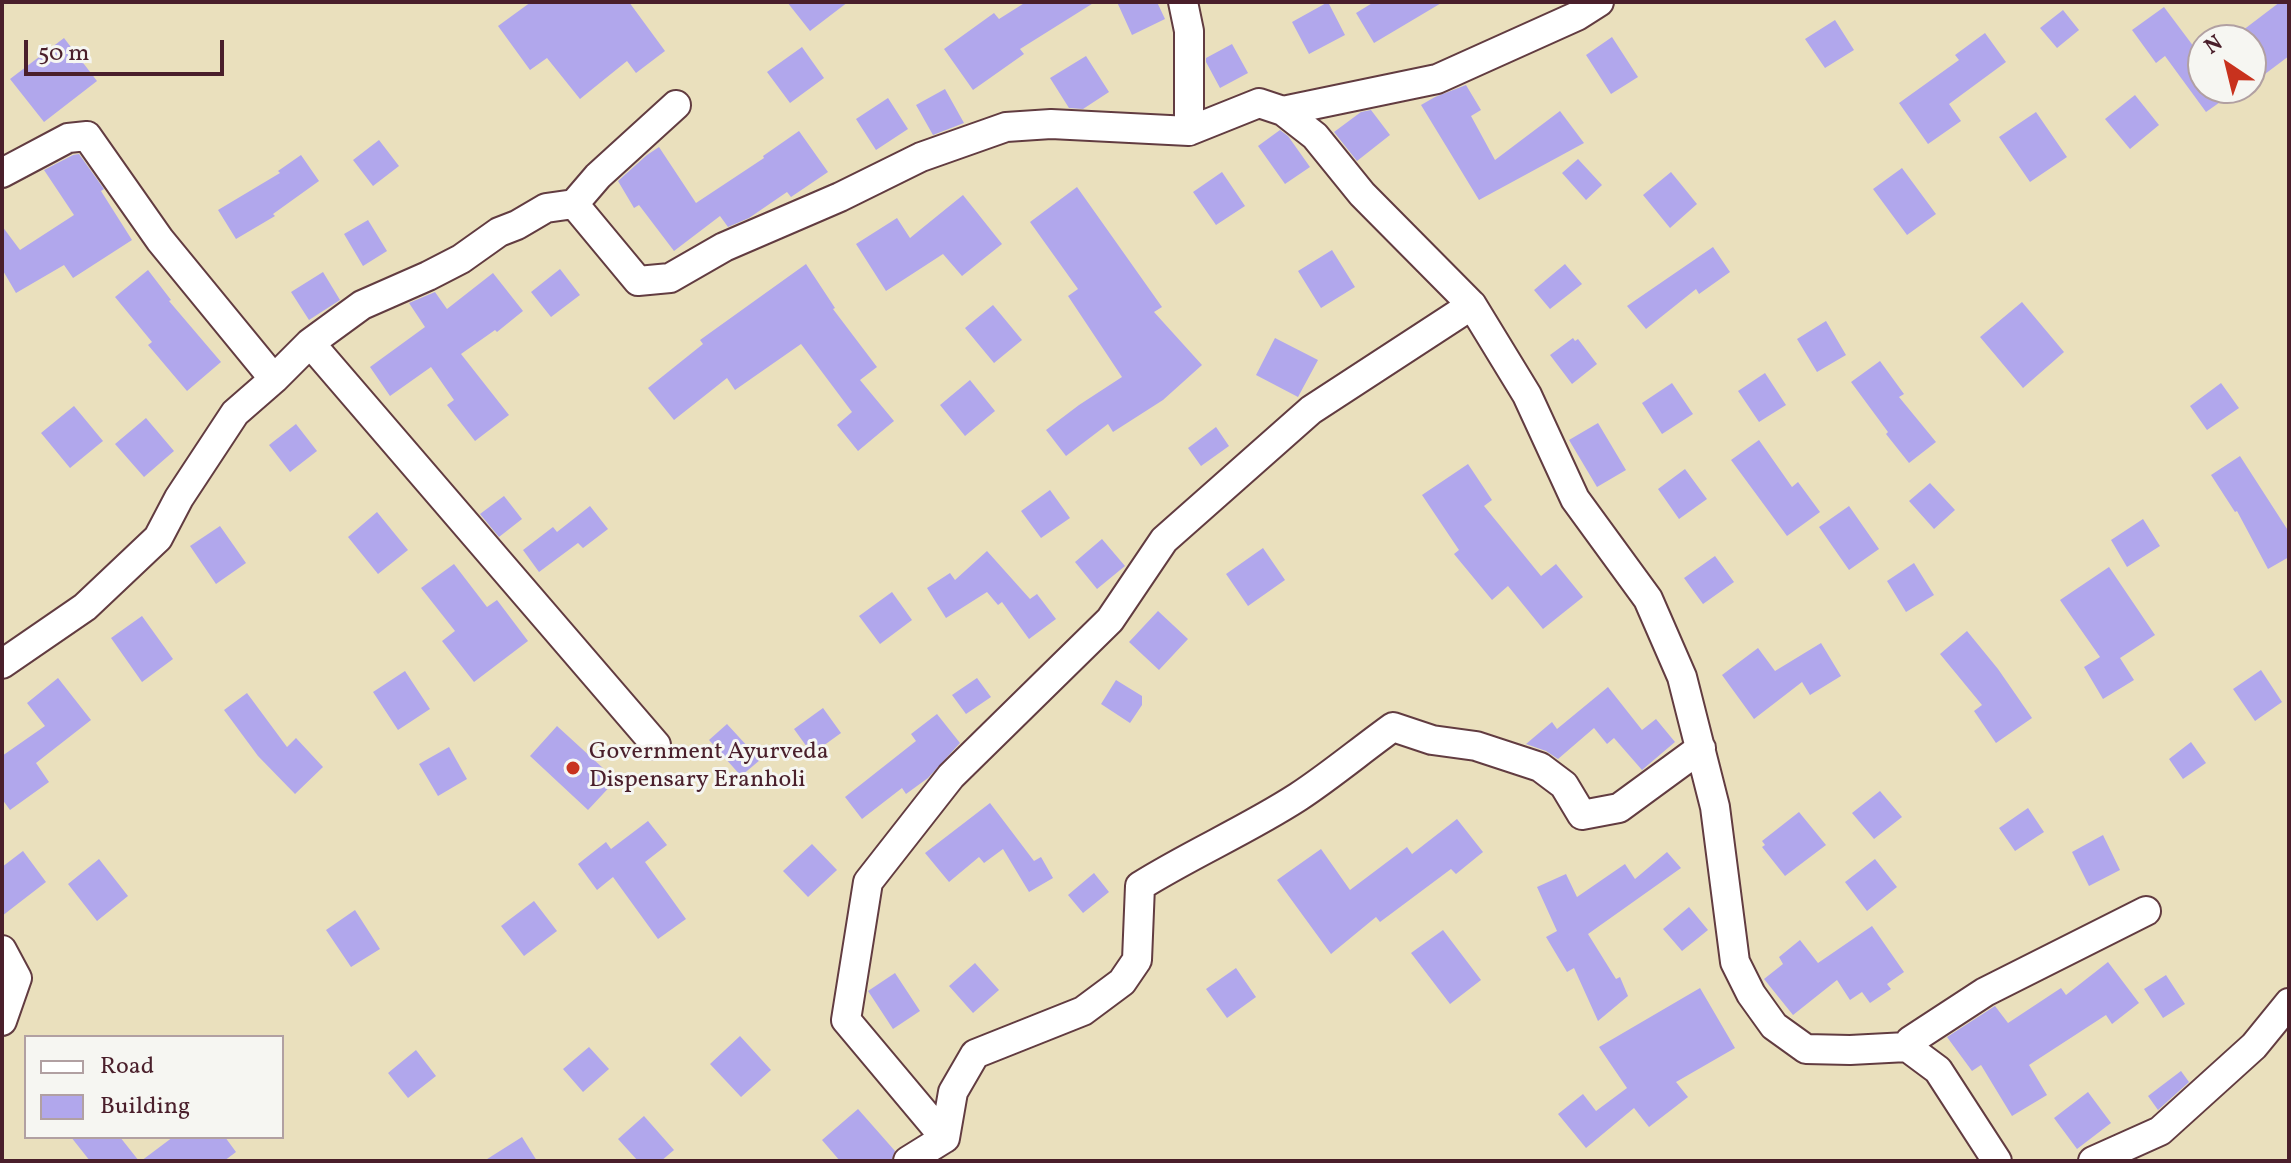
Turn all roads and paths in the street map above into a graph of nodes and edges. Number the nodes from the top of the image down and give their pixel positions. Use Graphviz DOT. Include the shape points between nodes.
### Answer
graph roads {
  1 [pos="1183,2"];
  2 [pos="1599,2"];
  3 [pos="676,105"];
  4 [pos="1283,111"];
  5 [pos="1189,131"];
  6 [pos="2,173"];
  7 [pos="574,204"];
  8 [pos="1472,305"];
  9 [pos="310,343"];
  10 [pos="274,379"];
  11 [pos="2,664"];
  12 [pos="656,745"];
  13 [pos="1701,748"];
  14 [pos="2146,911"];
  15 [pos="2,950"];
  16 [pos="2289,1003"];
  17 [pos="2,1021"];
  18 [pos="1907,1047"];
  19 [pos="945,1138"];
  20 [pos="908,1161"];
  21 [pos="1997,1161"];
  22 [pos="2093,1161"];
  1 -- 5 [label="street" via="1189,31"];
  2 -- 4 [label="street" via="1437,79"];
  3 -- 7 [label="street"];
  4 -- 5 [label="street" via="1259,103"];
  4 -- 8 [label="street" via="1315,136 1362,194"];
  5 -- 7 [label="street" via="1006,127 921,157 724,247 670,278 638,281"];
  6 -- 10 [label="street" via="68,138 87,136 160,240"];
  7 -- 9 [label="street" via="546,208 499,232 461,259 362,305"];
  8 -- 13 [label="street" via="1527,395 1575,499 1648,599 1682,677"];
  8 -- 19 [label="street" via="1311,410 1164,540 1110,620 951,776 868,882 846,1020"];
  9 -- 10 [label="street"];
  9 -- 12 [label="street"];
  10 -- 11 [label="street" via="235,413 158,538 85,607"];
  13 -- 18 [label="street" via="1715,807 1735,962 1751,994 1774,1026 1806,1049"];
  13 -- 19 [label="street" via="1619,808 1582,815 1564,785 1540,767 1393,727 1299,796 1140,886 1137,960 1122,982 1083,1011 975,1054 953,1092"];
  14 -- 18 [label="street" via="1985,992"];
  15 -- 17 [label="street" via="17,978"];
  16 -- 22 [label="street" via="2254,1046 2160,1131"];
  18 -- 21 [label="street" via="1938,1070"];
  19 -- 20 [label="street"];
}
